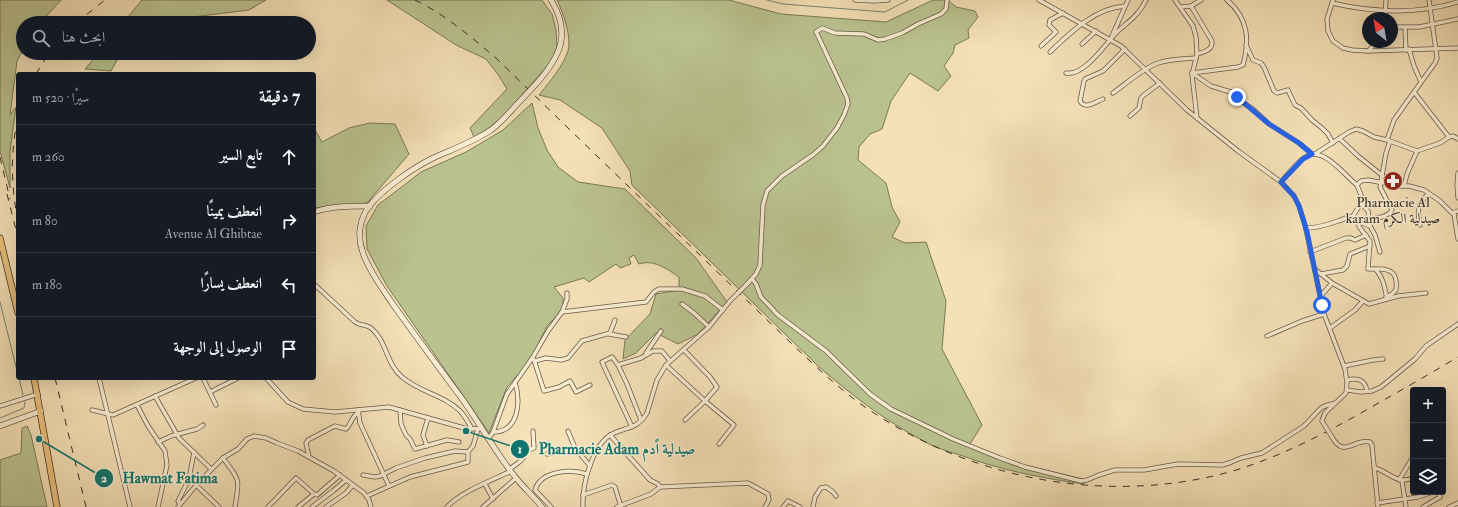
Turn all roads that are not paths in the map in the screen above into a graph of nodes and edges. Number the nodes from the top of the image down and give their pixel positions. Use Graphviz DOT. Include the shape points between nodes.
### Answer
graph roads {
  1 [pos="551,0"];
  2 [pos="855,0"];
  3 [pos="888,0"];
  4 [pos="947,0"];
  5 [pos="1039,0"];
  6 [pos="1128,0"];
  7 [pos="1146,0"];
  8 [pos="1175,0"];
  9 [pos="1202,0"];
  10 [pos="1227,0"];
  11 [pos="1386,0"];
  12 [pos="1429,0"];
  13 [pos="1333,1"];
  14 [pos="1458,2"];
  15 [pos="1125,6"];
  16 [pos="1191,6"];
  17 [pos="1180,7"];
  18 [pos="1430,9"];
  19 [pos="1386,12"];
  20 [pos="1398,12"];
  21 [pos="1063,14"];
  22 [pos="1458,19"];
  23 [pos="1081,24"];
  24 [pos="1433,25"];
  25 [pos="1398,28"];
  26 [pos="1404,28"];
  27 [pos="1096,31"];
  28 [pos="1111,39"];
  29 [pos="1082,44"];
  30 [pos="1246,45"];
  31 [pos="1041,46"];
  32 [pos="1371,48"];
  33 [pos="1458,48"];
  34 [pos="1125,49"];
  35 [pos="1436,49"];
  36 [pos="1408,50"];
  37 [pos="1368,51"];
  38 [pos="1050,52"];
  39 [pos="1196,56"];
  40 [pos="1146,70"];
  41 [pos="1066,73"];
  42 [pos="1192,73"];
  43 [pos="1421,82"];
  44 [pos="1160,83"];
  45 [pos="1414,92"];
  46 [pos="1112,93"];
  47 [pos="1103,99"];
  48 [pos="1130,116"];
  49 [pos="1197,118"];
  50 [pos="1449,137"];
  51 [pos="1340,139"];
  52 [pos="1458,139"];
  53 [pos="1388,141"];
  54 [pos="1333,143"];
  55 [pos="1417,151"];
  56 [pos="1313,154"];
  57 [pos="1458,173"];
  58 [pos="1383,176"];
  59 [pos="1281,182"];
  60 [pos="1382,182"];
  61 [pos="1458,182"];
  62 [pos="1357,184"];
  63 [pos="1404,186"];
  64 [pos="1428,194"];
  65 [pos="1458,198"];
  66 [pos="1362,204"];
  67 [pos="370,206"];
  68 [pos="316,211"];
  69 [pos="1458,211"];
  70 [pos="1454,214"];
  71 [pos="1353,216"];
  72 [pos="1369,219"];
  73 [pos="1357,221"];
  74 [pos="1420,225"];
  75 [pos="1370,226"];
  76 [pos="1306,228"];
  77 [pos="1366,235"];
  78 [pos="0,238"];
  79 [pos="1458,240"];
  80 [pos="1370,246"];
  81 [pos="1310,252"];
  82 [pos="1380,252"];
  83 [pos="1315,269"];
  84 [pos="1376,269"];
  85 [pos="1321,274"];
  86 [pos="752,279"];
  87 [pos="1332,283"];
  88 [pos="316,286"];
  89 [pos="567,293"];
  90 [pos="1426,293"];
  91 [pos="1320,297"];
  92 [pos="1387,298"];
  93 [pos="1363,301"];
  94 [pos="682,304"];
  95 [pos="16,305"];
  96 [pos="723,310"];
  97 [pos="562,312"];
  98 [pos="1324,314"];
  99 [pos="615,320"];
  100 [pos="1458,324"];
  101 [pos="709,327"];
  102 [pos="1330,328"];
  103 [pos="661,331"];
  104 [pos="608,334"];
  105 [pos="1267,336"];
  106 [pos="626,337"];
  107 [pos="684,350"];
  108 [pos="646,354"];
  109 [pos="534,359"];
  110 [pos="1383,359"];
  111 [pos="670,361"];
  112 [pos="618,365"];
  113 [pos="666,365"];
  114 [pos="1344,366"];
  115 [pos="34,380"];
  116 [pos="99,380"];
  117 [pos="182,380"];
  118 [pos="191,380"];
  119 [pos="204,380"];
  120 [pos="234,380"];
  121 [pos="268,380"];
  122 [pos="1347,380"];
  123 [pos="515,382"];
  124 [pos="184,384"];
  125 [pos="590,385"];
  126 [pos="1347,390"];
  127 [pos="1367,391"];
  128 [pos="210,392"];
  129 [pos="38,394"];
  130 [pos="155,396"];
  131 [pos="705,401"];
  132 [pos="1334,403"];
  133 [pos="137,405"];
  134 [pos="216,405"];
  135 [pos="0,406"];
  136 [pos="92,410"];
  137 [pos="400,410"];
  138 [pos="41,411"];
  139 [pos="358,411"];
  140 [pos="108,415"];
  141 [pos="428,418"];
  142 [pos="641,420"];
  143 [pos="685,420"];
  144 [pos="203,425"];
  145 [pos="0,426"];
  146 [pos="632,427"];
  147 [pos="472,429"];
  148 [pos="480,429"];
  149 [pos="533,431"];
  150 [pos="493,432"];
  151 [pos="568,432"];
  152 [pos="176,435"];
  153 [pos="610,435"];
  154 [pos="489,438"];
  155 [pos="158,442"];
  156 [pos="459,442"];
  157 [pos="719,444"];
  158 [pos="427,446"];
  159 [pos="575,448"];
  160 [pos="194,452"];
  161 [pos="468,452"];
  162 [pos="547,454"];
  163 [pos="309,457"];
  164 [pos="222,458"];
  165 [pos="1412,459"];
  166 [pos="590,466"];
  167 [pos="1375,468"];
  168 [pos="211,469"];
  169 [pos="510,470"];
  170 [pos="363,474"];
  171 [pos="384,474"];
  172 [pos="587,474"];
  173 [pos="340,475"];
  174 [pos="516,478"];
  175 [pos="346,480"];
  176 [pos="1400,480"];
  177 [pos="1410,480"];
  178 [pos="485,484"];
  179 [pos="196,485"];
  180 [pos="352,486"];
  181 [pos="389,486"];
  182 [pos="660,487"];
  183 [pos="314,494"];
  184 [pos="583,495"];
  185 [pos="1424,495"];
  186 [pos="1439,495"];
  187 [pos="367,496"];
  188 [pos="836,496"];
  189 [pos="493,499"];
  190 [pos="539,499"];
  191 [pos="1404,499"];
  192 [pos="1458,503"];
  193 [pos="1378,505"];
  194 [pos="179,506"];
  195 [pos="57,507"];
  196 [pos="130,507"];
  197 [pos="158,507"];
  198 [pos="219,507"];
  199 [pos="235,507"];
  200 [pos="268,507"];
  201 [pos="298,507"];
  202 [pos="312,507"];
  203 [pos="326,507"];
  204 [pos="371,507"];
  205 [pos="446,507"];
  206 [pos="482,507"];
  207 [pos="542,507"];
  208 [pos="552,507"];
  209 [pos="583,507"];
  210 [pos="620,507"];
  211 [pos="765,507"];
  212 [pos="783,507"];
  213 [pos="799,507"];
  214 [pos="813,507"];
  215 [pos="1406,507"];
  216 [pos="1423,507"];
  217 [pos="1449,507"];
  1 -- 67 [label="street, bridge" via="559,17 561,44 554,62 536,84 500,123 470,142 414,169"];
  2 -- 3 [label="street"];
  4 -- 86 [label="street" via="946,9 941,14 885,39 878,40 864,34 835,33 822,28 817,30 847,98 847,107 837,128 818,151 782,176 767,191 763,205 760,265"];
  5 -- 21 [label="street"];
  6 -- 15 [label="street"];
  7 -- 28 [label="street" via="1138,15"];
  8 -- 17 [label="street"];
  9 -- 16 [label="street"];
  10 -- 30 [label="street" via="1238,12 1244,24 1247,34"];
  11 -- 19 [label="street"];
  12 -- 18 [label="street"];
  13 -- 19 [label="street" via="1350,7"];
  13 -- 37 [label="street" via="1327,25 1333,41 1343,48"];
  14 -- 18 [label="street"];
  15 -- 23 [label="street" via="1105,10"];
  15 -- 28 [label="street"];
  16 -- 17 [label="street"];
  16 -- 39 [label="street" via="1212,40 1209,49"];
  17 -- 39 [label="street" via="1195,31"];
  18 -- 20 [label="street"];
  18 -- 24 [label="street"];
  21 -- 23 [label="street"];
  21 -- 31 [label="street" via="1050,20 1049,25 1056,32"];
  22 -- 24 [label="street"];
  23 -- 27 [label="street"];
  23 -- 38 [label="street"];
  24 -- 26 [label="street"];
  24 -- 35 [label="street"];
  25 -- 26 [label="street"];
  26 -- 36 [label="street"];
  27 -- 28 [label="street"];
  27 -- 29 [label="street"];
  28 -- 34 [label="street"];
  28 -- 41 [label="street" via="1102,51 1076,73"];
  30 -- 42 [label="street" via="1241,66"];
  30 -- 54 [label="street" via="1253,60 1264,67 1276,92 1280,93 1287,89 1295,105 1328,134"];
  32 -- 37 [label="street"];
  33 -- 35 [label="street"];
  34 -- 40 [label="street"];
  34 -- 47 [label="street" via="1103,71 1084,81 1080,101 1083,106"];
  35 -- 36 [label="street"];
  35 -- 43 [label="street" via="1435,63"];
  36 -- 37 [label="street"];
  36 -- 43 [label="street"];
  39 -- 40 [label="street" via="1162,62"];
  39 -- 42 [label="street"];
  40 -- 44 [label="street"];
  40 -- 46 [label="street"];
  42 -- 49 [label="street"];
  42 -- 56 [label="street" via="1211,86 1234,93 1269,124"];
  43 -- 45 [label="street"];
  44 -- 48 [label="street" via="1141,98 1139,108"];
  44 -- 49 [label="street"];
  45 -- 50 [label="street"];
  45 -- 53 [label="street" via="1394,120"];
  49 -- 59 [label="street"];
  50 -- 52 [label="street"];
  50 -- 55 [label="street"];
  51 -- 53 [label="street" via="1359,129"];
  51 -- 54 [label="street"];
  51 -- 58 [label="street"];
  53 -- 55 [label="street"];
  53 -- 58 [label="street"];
  54 -- 56 [label="street"];
  55 -- 63 [label="street"];
  56 -- 59 [label="street" via="1303,159"];
  56 -- 62 [label="street" via="1327,158"];
  57 -- 61 [label="street"];
  58 -- 60 [label="street"];
  59 -- 76 [label="street" via="1296,201"];
  60 -- 62 [label="street" via="1363,180"];
  60 -- 63 [label="street"];
  60 -- 72 [label="street" via="1380,190 1392,211"];
  61 -- 65 [label="street"];
  62 -- 66 [label="street" via="1363,197"];
  63 -- 64 [label="street" via="1424,190"];
  64 -- 70 [label="street"];
  64 -- 74 [label="street" via="1418,206"];
  66 -- 71 [label="street"];
  66 -- 72 [label="street" via="1368,211"];
  67 -- 68 [label="street" via="345,206"];
  67 -- 148 [label="street" via="362,218 360,246 363,255 385,293"];
  69 -- 70 [label="street"];
  70 -- 79 [label="street"];
  71 -- 73 [label="street"];
  71 -- 76 [label="street"];
  72 -- 75 [label="street"];
  73 -- 75 [label="street"];
  73 -- 77 [label="street"];
  75 -- 82 [label="street"];
  76 -- 81 [label="street"];
  77 -- 80 [label="street"];
  77 -- 81 [label="street" via="1356,240 1346,238"];
  78 -- 95 [label="main road"];
  80 -- 84 [label="street" via="1368,269"];
  80 -- 85 [label="street" via="1350,254 1347,266 1343,270"];
  81 -- 83 [label="street"];
  83 -- 85 [label="street"];
  83 -- 91 [label="street"];
  84 -- 92 [label="street" via="1381,276"];
  84 -- 92 [label="street" via="1387,269 1394,274 1396,290"];
  85 -- 87 [label="street"];
  86 -- 96 [label="street, bridge"];
  86 -- 132 [label="street" via="762,297 778,315 826,351 870,394 891,409 1000,458 1081,480 1115,470 1144,470 1178,464 1229,463 1262,453 1304,426 1321,408"];
  87 -- 91 [label="street"];
  87 -- 93 [label="street"];
  88 -- 147 [label="street" via="354,322 369,326 375,331 392,366 401,377 456,408"];
  89 -- 97 [label="street"];
  90 -- 92 [label="street"];
  91 -- 98 [label="street"];
  92 -- 93 [label="street" via="1369,304"];
  93 -- 102 [label="street"];
  94 -- 101 [label="street"];
  96 -- 97 [label="street" via="700,294 682,289 659,289 646,302"];
  96 -- 101 [label="street"];
  97 -- 109 [label="street" via="548,331"];
  98 -- 102 [label="street"];
  98 -- 105 [label="street"];
  99 -- 104 [label="street"];
  100 -- 127 [label="street" via="1426,346 1415,359 1382,387"];
  101 -- 107 [label="street"];
  102 -- 114 [label="street"];
  103 -- 108 [label="street"];
  104 -- 106 [label="street"];
  104 -- 109 [label="street" via="582,341 568,358"];
  107 -- 111 [label="street"];
  107 -- 131 [label="street" via="716,385"];
  108 -- 111 [label="street" via="655,350 662,351"];
  108 -- 112 [label="street"];
  109 -- 123 [label="street"];
  109 -- 125 [label="street" via="544,391 570,381 576,392"];
  110 -- 114 [label="street"];
  111 -- 113 [label="street"];
  112 -- 142 [label="street"];
  112 -- 146 [label="street" via="612,357 602,362"];
  113 -- 131 [label="street"];
  113 -- 142 [label="street" via="657,380 647,413"];
  114 -- 122 [label="street"];
  115 -- 129 [label="main road"];
  116 -- 140 [label="street"];
  117 -- 124 [label="street"];
  118 -- 124 [label="street"];
  119 -- 128 [label="street"];
  120 -- 128 [label="street"];
  121 -- 139 [label="street" via="288,402 303,409 330,412"];
  122 -- 126 [label="street"];
  122 -- 127 [label="street" via="1362,380"];
  123 -- 150 [label="street" via="507,394"];
  123 -- 150 [label="street" via="518,402 514,420 505,430"];
  124 -- 130 [label="street"];
  126 -- 127 [label="street"];
  126 -- 132 [label="street" via="1343,397"];
  128 -- 134 [label="street"];
  129 -- 135 [label="street"];
  129 -- 138 [label="main road"];
  130 -- 133 [label="street"];
  130 -- 152 [label="street"];
  131 -- 143 [label="street"];
  131 -- 157 [label="street" via="734,425"];
  132 -- 167 [label="street, bridge" via="1323,415 1322,420 1336,444 1349,447 1363,441 1370,442"];
  133 -- 140 [label="street"];
  133 -- 155 [label="street"];
  136 -- 140 [label="street"];
  137 -- 139 [label="street" via="389,407"];
  137 -- 141 [label="street"];
  137 -- 158 [label="street" via="401,424 415,449"];
  138 -- 145 [label="street"];
  138 -- 195 [label="main road"];
  139 -- 163 [label="street" via="347,428 333,427 308,440"];
  139 -- 171 [label="street" via="360,422"];
  140 -- 196 [label="street"];
  141 -- 147 [label="street"];
  141 -- 158 [label="street" via="422,435"];
  142 -- 146 [label="street"];
  144 -- 152 [label="street"];
  146 -- 153 [label="street"];
  147 -- 148 [label="street"];
  148 -- 154 [label="street"];
  148 -- 161 [label="street"];
  149 -- 169 [label="street" via="534,448 526,451 523,459"];
  150 -- 154 [label="street"];
  151 -- 159 [label="street"];
  152 -- 155 [label="street"];
  152 -- 160 [label="street"];
  153 -- 166 [label="street"];
  153 -- 182 [label="street" via="650,480"];
  154 -- 169 [label="street"];
  155 -- 197 [label="street" via="165,449 167,461"];
  156 -- 158 [label="street" via="447,440"];
  159 -- 162 [label="street"];
  159 -- 166 [label="street"];
  160 -- 168 [label="street"];
  160 -- 194 [label="street" via="189,479 179,498"];
  161 -- 171 [label="street" via="455,451 425,458"];
  161 -- 181 [label="street" via="468,462 410,477"];
  163 -- 164 [label="street" via="266,438 254,436"];
  163 -- 173 [label="street"];
  164 -- 168 [label="street"];
  164 -- 199 [label="street" via="238,478"];
  165 -- 176 [label="street"];
  166 -- 172 [label="street"];
  167 -- 176 [label="street"];
  167 -- 193 [label="street"];
  168 -- 179 [label="street"];
  169 -- 174 [label="street"];
  169 -- 178 [label="street"];
  170 -- 171 [label="street" via="375,477"];
  171 -- 181 [label="street"];
  172 -- 184 [label="street"];
  172 -- 190 [label="street" via="571,471 544,478 535,488"];
  173 -- 175 [label="street"];
  173 -- 183 [label="street" via="320,493"];
  174 -- 189 [label="street"];
  174 -- 190 [label="street"];
  175 -- 180 [label="street"];
  175 -- 202 [label="street"];
  176 -- 177 [label="street"];
  176 -- 191 [label="street"];
  178 -- 189 [label="street"];
  178 -- 205 [label="street"];
  179 -- 194 [label="street"];
  179 -- 198 [label="street"];
  180 -- 187 [label="street"];
  180 -- 203 [label="street"];
  181 -- 187 [label="street"];
  182 -- 210 [label="street" via="651,494"];
  182 -- 211 [label="street" via="748,483 768,494 769,500"];
  183 -- 200 [label="street" via="296,478"];
  183 -- 201 [label="street"];
  184 -- 209 [label="street"];
  184 -- 210 [label="street" via="612,485 615,487"];
  185 -- 191 [label="street"];
  186 -- 216 [label="street" via="1440,497"];
  187 -- 204 [label="street"];
  188 -- 214 [label="street" via="826,487 821,488 815,497"];
  189 -- 206 [label="street"];
  190 -- 207 [label="street"];
  190 -- 208 [label="street"];
  191 -- 193 [label="street"];
  191 -- 215 [label="street"];
  192 -- 217 [label="street"];
  212 -- 213 [label="street" via="788,501"];
}
